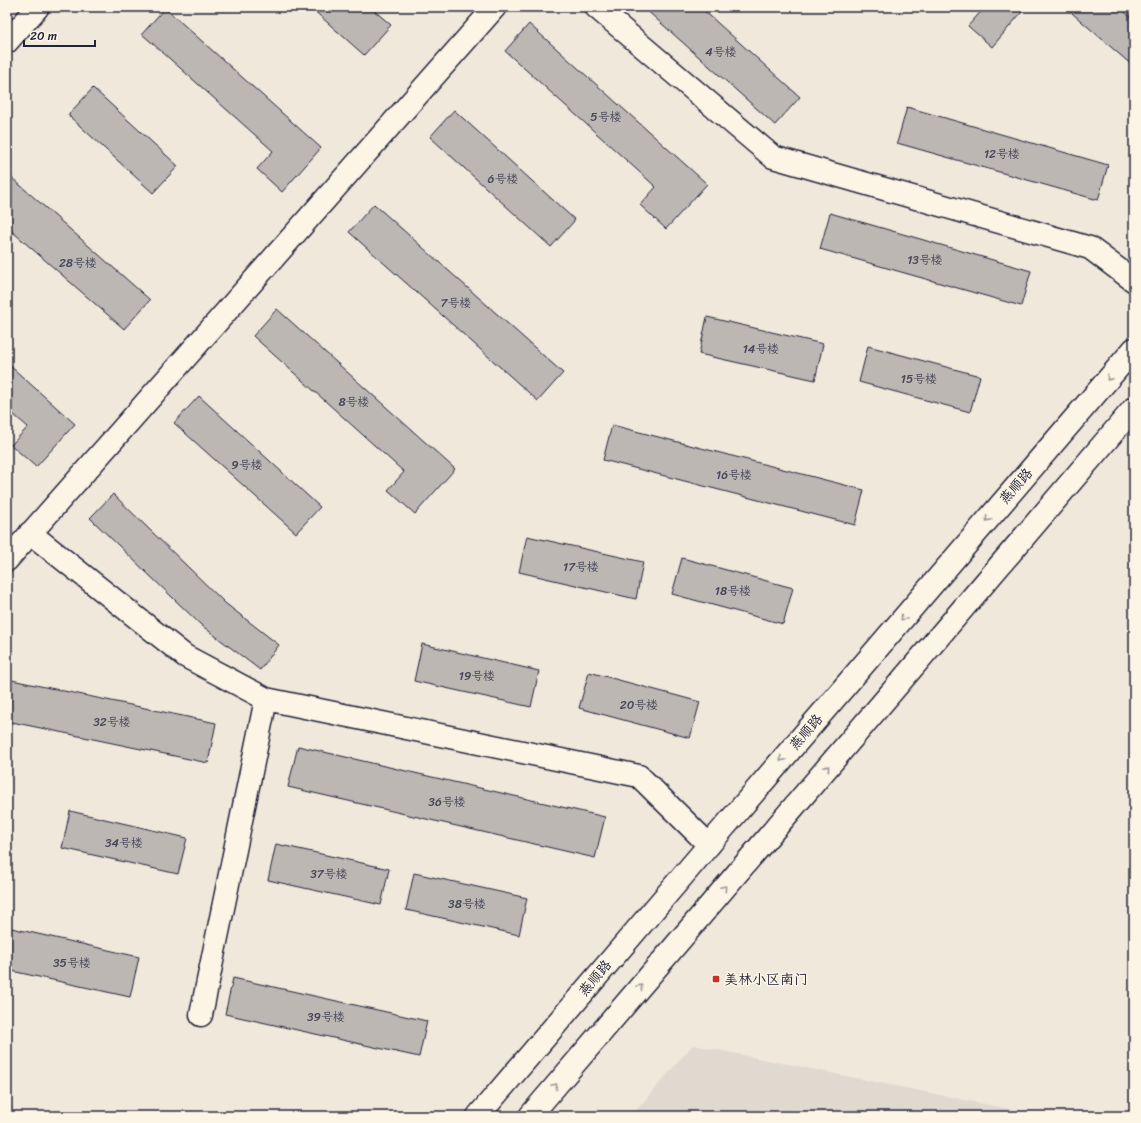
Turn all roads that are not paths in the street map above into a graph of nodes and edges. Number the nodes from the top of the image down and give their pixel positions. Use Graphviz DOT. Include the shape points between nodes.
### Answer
graph roads {
  1 [pos="38,7"];
  2 [pos="495,7"];
  3 [pos="596,7"];
  4 [pos="7,42"];
  5 [pos="1134,281"];
  6 [pos="1134,349"];
  7 [pos="1134,408"];
  8 [pos="30,533"];
  9 [pos="7,560"];
  10 [pos="266,699"];
  11 [pos="709,845"];
  12 [pos="202,1015"];
  13 [pos="478,1116"];
  14 [pos="530,1116"];
  1 -- 4 [label="main road"];
  2 -- 8 [label="main road"];
  3 -- 5 [label="main road" via="772,157 1090,248"];
  6 -- 11 [label="main road, 燕顺路, one-way"];
  14 -- 7 [label="main road, one-way"];
  8 -- 9 [label="main road"];
  8 -- 10 [label="main road" via="185,656"];
  10 -- 11 [label="main road" via="639,776"];
  10 -- 12 [label="main road"];
  11 -- 13 [label="main road, 燕顺路"];
}
